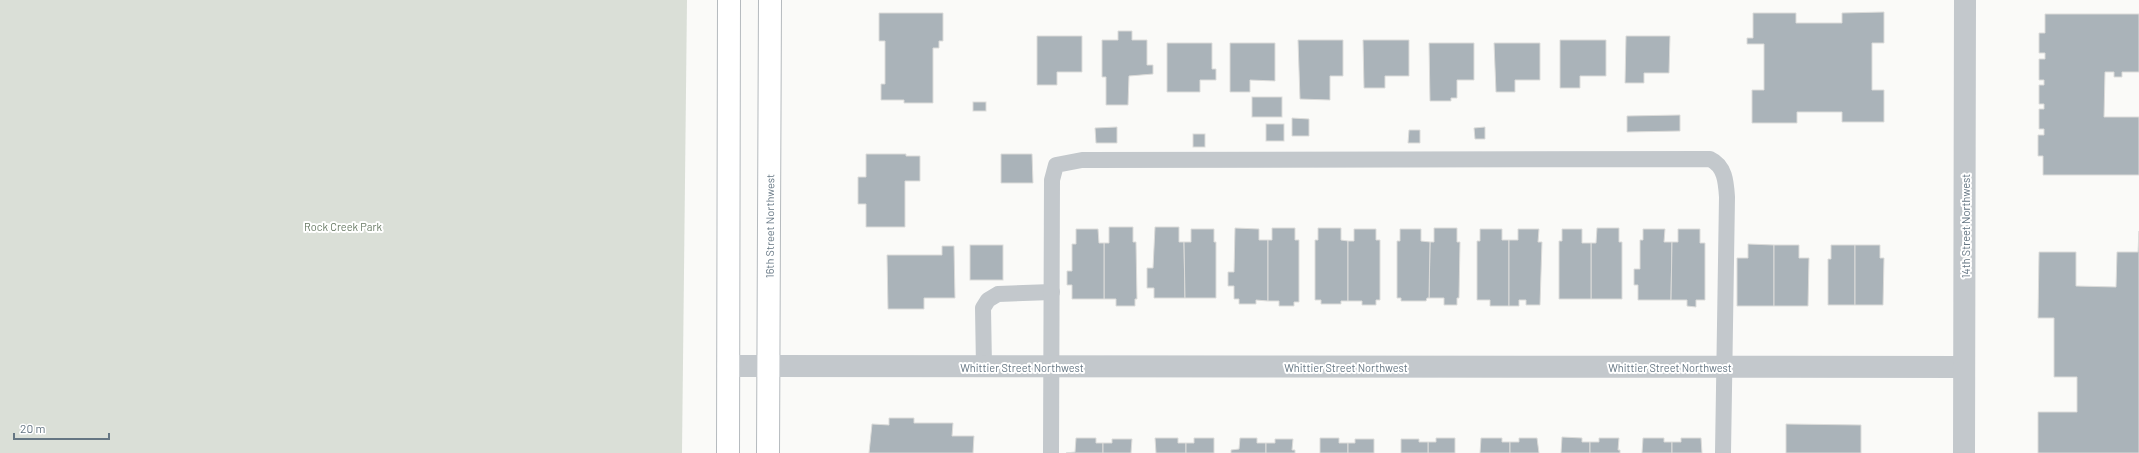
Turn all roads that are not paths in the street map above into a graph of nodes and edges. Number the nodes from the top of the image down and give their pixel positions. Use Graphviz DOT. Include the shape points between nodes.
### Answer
graph roads {
  1 [pos="729,0"];
  2 [pos="770,0"];
  3 [pos="1965,0"];
  4 [pos="1052,292"];
  5 [pos="728,366"];
  6 [pos="769,366"];
  7 [pos="984,367"];
  8 [pos="1052,367"];
  9 [pos="1725,367"];
  10 [pos="1964,367"];
  11 [pos="728,453"];
  12 [pos="768,453"];
  13 [pos="1051,453"];
  14 [pos="1723,453"];
  15 [pos="1964,453"];
  1 -- 5 [label="main road"];
  2 -- 6 [label="main road, 16th Street Northwest"];
  3 -- 10 [label="street, 14th Street Northwest"];
  4 -- 7 [label="lane" via="998,294 988,300 983,308"];
  4 -- 8 [label="lane"];
  4 -- 9 [label="lane" via="1052,180 1056,165 1090,160 1710,159 1718,163 1725,176 1727,197"];
  5 -- 6 [label="street, Whittier Street Northwest"];
  5 -- 11 [label="main road"];
  6 -- 7 [label="street, Whittier Street Northwest"];
  6 -- 12 [label="main road, 16th Street Northwest"];
  7 -- 8 [label="street, Whittier Street Northwest"];
  8 -- 9 [label="street, Whittier Street Northwest"];
  8 -- 13 [label="lane"];
  9 -- 10 [label="street, Whittier Street Northwest"];
  9 -- 14 [label="lane"];
  10 -- 15 [label="street, 14th Street Northwest"];
}
